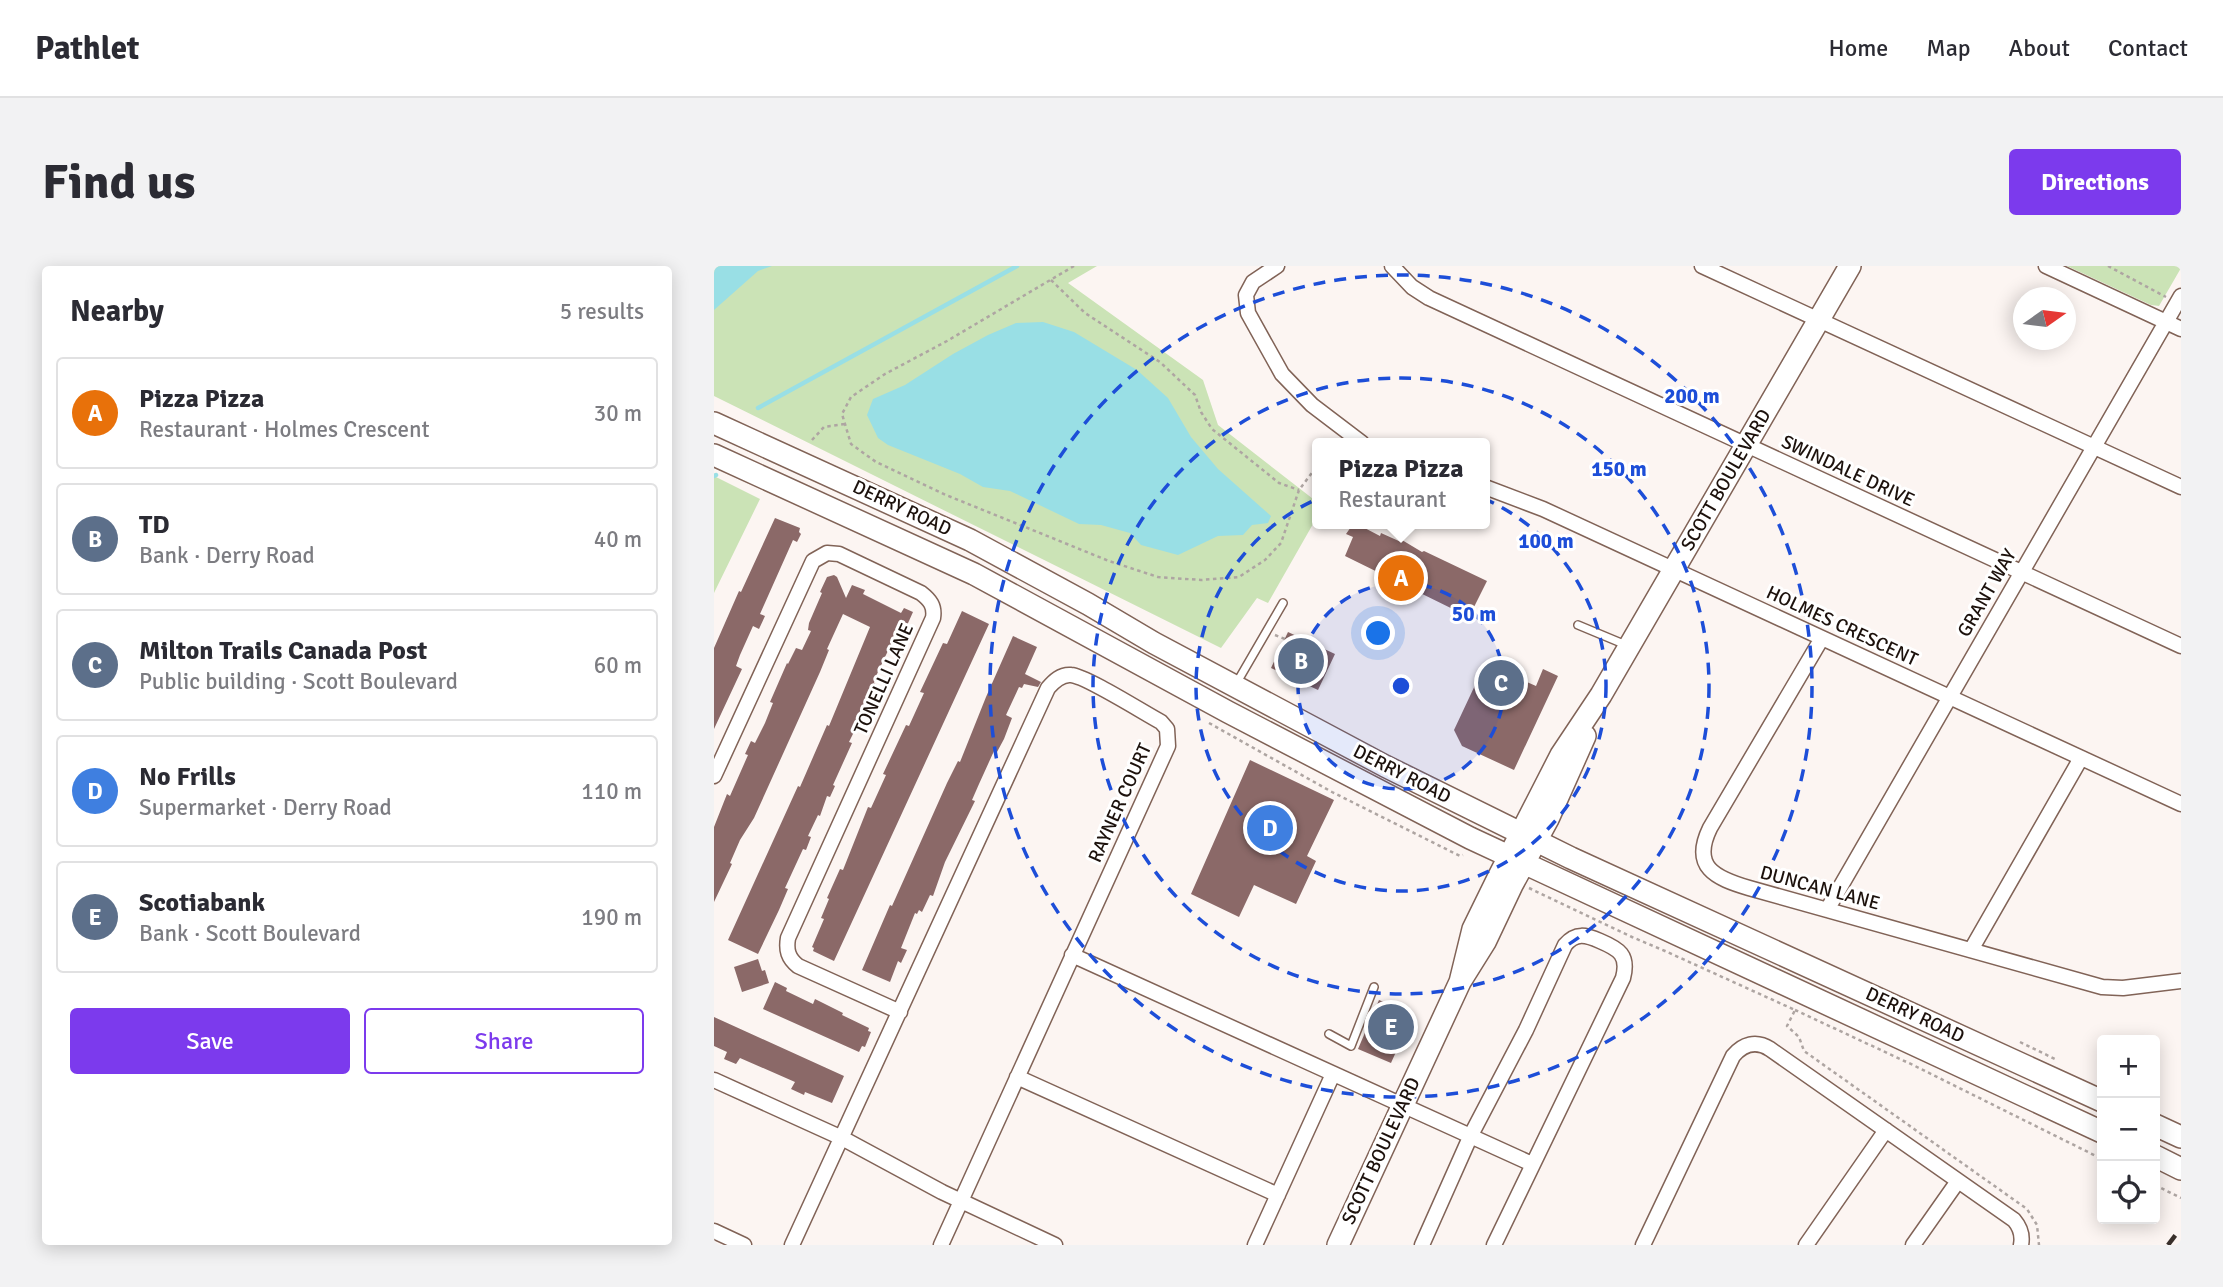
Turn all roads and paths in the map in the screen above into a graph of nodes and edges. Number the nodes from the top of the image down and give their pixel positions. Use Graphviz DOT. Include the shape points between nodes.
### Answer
graph roads {
  1 [pos="1074,266"];
  2 [pos="1277,266"];
  3 [pos="1392,266"];
  4 [pos="1702,266"];
  5 [pos="1850,266"];
  6 [pos="2046,266"];
  7 [pos="2108,266"];
  8 [pos="1051,280"];
  9 [pos="2174,297"];
  10 [pos="1819,319"];
  11 [pos="2166,322"];
  12 [pos="2181,329"];
  13 [pos="714,423"];
  14 [pos="845,424"];
  15 [pos="1355,438"];
  16 [pos="812,440"];
  17 [pos="1747,445"];
  18 [pos="2094,446"];
  19 [pos="714,455"];
  20 [pos="1312,473"];
  21 [pos="2181,487"];
  22 [pos="1490,489"];
  23 [pos="1299,490"];
  24 [pos="1674,570"];
  25 [pos="2022,572"];
  26 [pos="1283,603"];
  27 [pos="1578,625"];
  28 [pos="1822,638"];
  29 [pos="1629,646"];
  30 [pos="2181,646"];
  31 [pos="1235,686"];
  32 [pos="1950,697"];
  33 [pos="1209,723"];
  34 [pos="2081,758"];
  35 [pos="714,775"];
  36 [pos="2181,804"];
  37 [pos="1528,837"];
  38 [pos="1470,854"];
  39 [pos="1516,860"];
  40 [pos="1536,892"];
  41 [pos="1827,910"];
  42 [pos="1971,950"];
  43 [pos="1073,955"];
  44 [pos="2181,981"];
  45 [pos="1374,988"];
  46 [pos="1795,1010"];
  47 [pos="900,1012"];
  48 [pos="1329,1034"];
  49 [pos="1334,1073"];
  50 [pos="1017,1077"];
  51 [pos="714,1080"];
  52 [pos="2097,1099"];
  53 [pos="1402,1104"];
  54 [pos="2160,1127"];
  55 [pos="1886,1130"];
  56 [pos="2097,1130"];
  57 [pos="1471,1135"];
  58 [pos="2181,1137"];
  59 [pos="842,1138"];
  60 [pos="2097,1157"];
  61 [pos="2160,1158"];
  62 [pos="1532,1164"];
  63 [pos="2181,1169"];
  64 [pos="1958,1181"];
  65 [pos="2160,1188"];
  66 [pos="1278,1195"];
  67 [pos="2181,1198"];
  68 [pos="960,1201"];
  69 [pos="714,1231"];
  70 [pos="744,1245"];
  71 [pos="792,1245"];
  72 [pos="941,1245"];
  73 [pos="1055,1245"];
  74 [pos="1255,1245"];
  75 [pos="1338,1245"];
  76 [pos="1422,1245"];
  77 [pos="1494,1245"];
  78 [pos="1643,1245"];
  79 [pos="1806,1245"];
  80 [pos="1913,1245"];
  81 [pos="2021,1245"];
  82 [pos="2039,1245"];
  1 -- 8 [label="path"];
  2 -- 15 [label="street" via="1253,282 1247,295 1248,313 1282,374 1312,405"];
  3 -- 17 [label="street, SWINDALE DRIVE" via="1429,298"];
  4 -- 10 [label="street"];
  5 -- 10 [label="main road, SCOTT BOULEVARD"];
  6 -- 11 [label="street"];
  7 -- 9 [label="path"];
  8 -- 14 [label="path" via="862,389 851,397 842,414"];
  8 -- 23 [label="path" via="1085,313 1160,362 1195,395 1212,429 1279,483"];
  9 -- 11 [label="street, GRANT WAY"];
  10 -- 17 [label="main road, SCOTT BOULEVARD"];
  10 -- 18 [label="street"];
  11 -- 12 [label="street"];
  11 -- 18 [label="street, GRANT WAY"];
  13 -- 31 [label="main road, DERRY ROAD" via="970,540"];
  14 -- 16 [label="path" via="824,427"];
  14 -- 23 [label="path" via="851,444 876,463 1158,577 1239,577 1282,542"];
  17 -- 24 [label="main road, SCOTT BOULEVARD"];
  17 -- 25 [label="street, SWINDALE DRIVE"];
  18 -- 21 [label="street"];
  18 -- 25 [label="street, GRANT WAY"];
  19 -- 39 [label="main road, DERRY ROAD" via="974,574 1216,706"];
  20 -- 23 [label="path"];
  22 -- 24 [label="street, HOLMES CRESCENT"];
  24 -- 28 [label="street, HOLMES CRESCENT"];
  24 -- 29 [label="main road, SCOTT BOULEVARD"];
  25 -- 30 [label="street, SWINDALE DRIVE"];
  25 -- 32 [label="street, GRANT WAY"];
  26 -- 31 [label="lane"];
  27 -- 29 [label="lane"];
  28 -- 32 [label="street, HOLMES CRESCENT"];
  28 -- 41 [label="street, DUNCAN LANE" via="1702,847 1707,866 1716,876"];
  29 -- 37 [label="main road, SCOTT BOULEVARD" via="1601,695 1578,753"];
  31 -- 37 [label="main road, DERRY ROAD"];
  32 -- 34 [label="street, HOLMES CRESCENT"];
  32 -- 41 [label="street, GRANT WAY"];
  33 -- 38 [label="path" via="1460,856"];
  34 -- 36 [label="street, HOLMES CRESCENT"];
  34 -- 42 [label="street"];
  35 -- 47 [label="street, TONELLI LANE" via="813,561 827,553 839,554 931,601 933,618 787,946 791,961 798,966"];
  37 -- 39 [label="main road, SCOTT BOULEVARD"];
  37 -- 52 [label="main road, DERRY ROAD"];
  39 -- 53 [label="main road, SCOTT BOULEVARD" via="1473,929 1460,982"];
  39 -- 56 [label="main road, DERRY ROAD"];
  40 -- 46 [label="path"];
  41 -- 42 [label="street, DUNCAN LANE"];
  42 -- 44 [label="street, DUNCAN LANE" via="2102,987"];
  43 -- 47 [label="street, RAYNER COURT" via="1168,746 1168,737 1161,722 1071,675 1048,688"];
  43 -- 49 [label="street"];
  43 -- 50 [label="street, RAYNER COURT"];
  45 -- 48 [label="lane" via="1351,1046"];
  46 -- 60 [label="path"];
  46 -- 82 [label="path" via="1787,1026 1799,1037 1804,1051 2027,1209 2037,1225"];
  47 -- 59 [label="street, RAYNER COURT"];
  49 -- 53 [label="street"];
  49 -- 66 [label="street"];
  50 -- 66 [label="street"];
  50 -- 68 [label="street, RAYNER COURT"];
  51 -- 59 [label="street"];
  53 -- 57 [label="street"];
  53 -- 75 [label="main road, SCOTT BOULEVARD"];
  54 -- 58 [label="main road"];
  55 -- 64 [label="street"];
  55 -- 78 [label="street" via="1764,1045 1746,1045 1733,1056"];
  55 -- 79 [label="street"];
  57 -- 62 [label="street"];
  57 -- 62 [label="street" via="1565,945 1582,934 1618,948 1625,963 1623,978"];
  57 -- 76 [label="street"];
  59 -- 68 [label="street"];
  59 -- 71 [label="street, RAYNER COURT"];
  61 -- 63 [label="main road"];
  62 -- 77 [label="street"];
  64 -- 80 [label="street"];
  64 -- 81 [label="street" via="2019,1225"];
  65 -- 67 [label="path"];
  66 -- 74 [label="street"];
  68 -- 72 [label="street, RAYNER COURT"];
  68 -- 73 [label="street"];
  69 -- 70 [label="street"];
}
